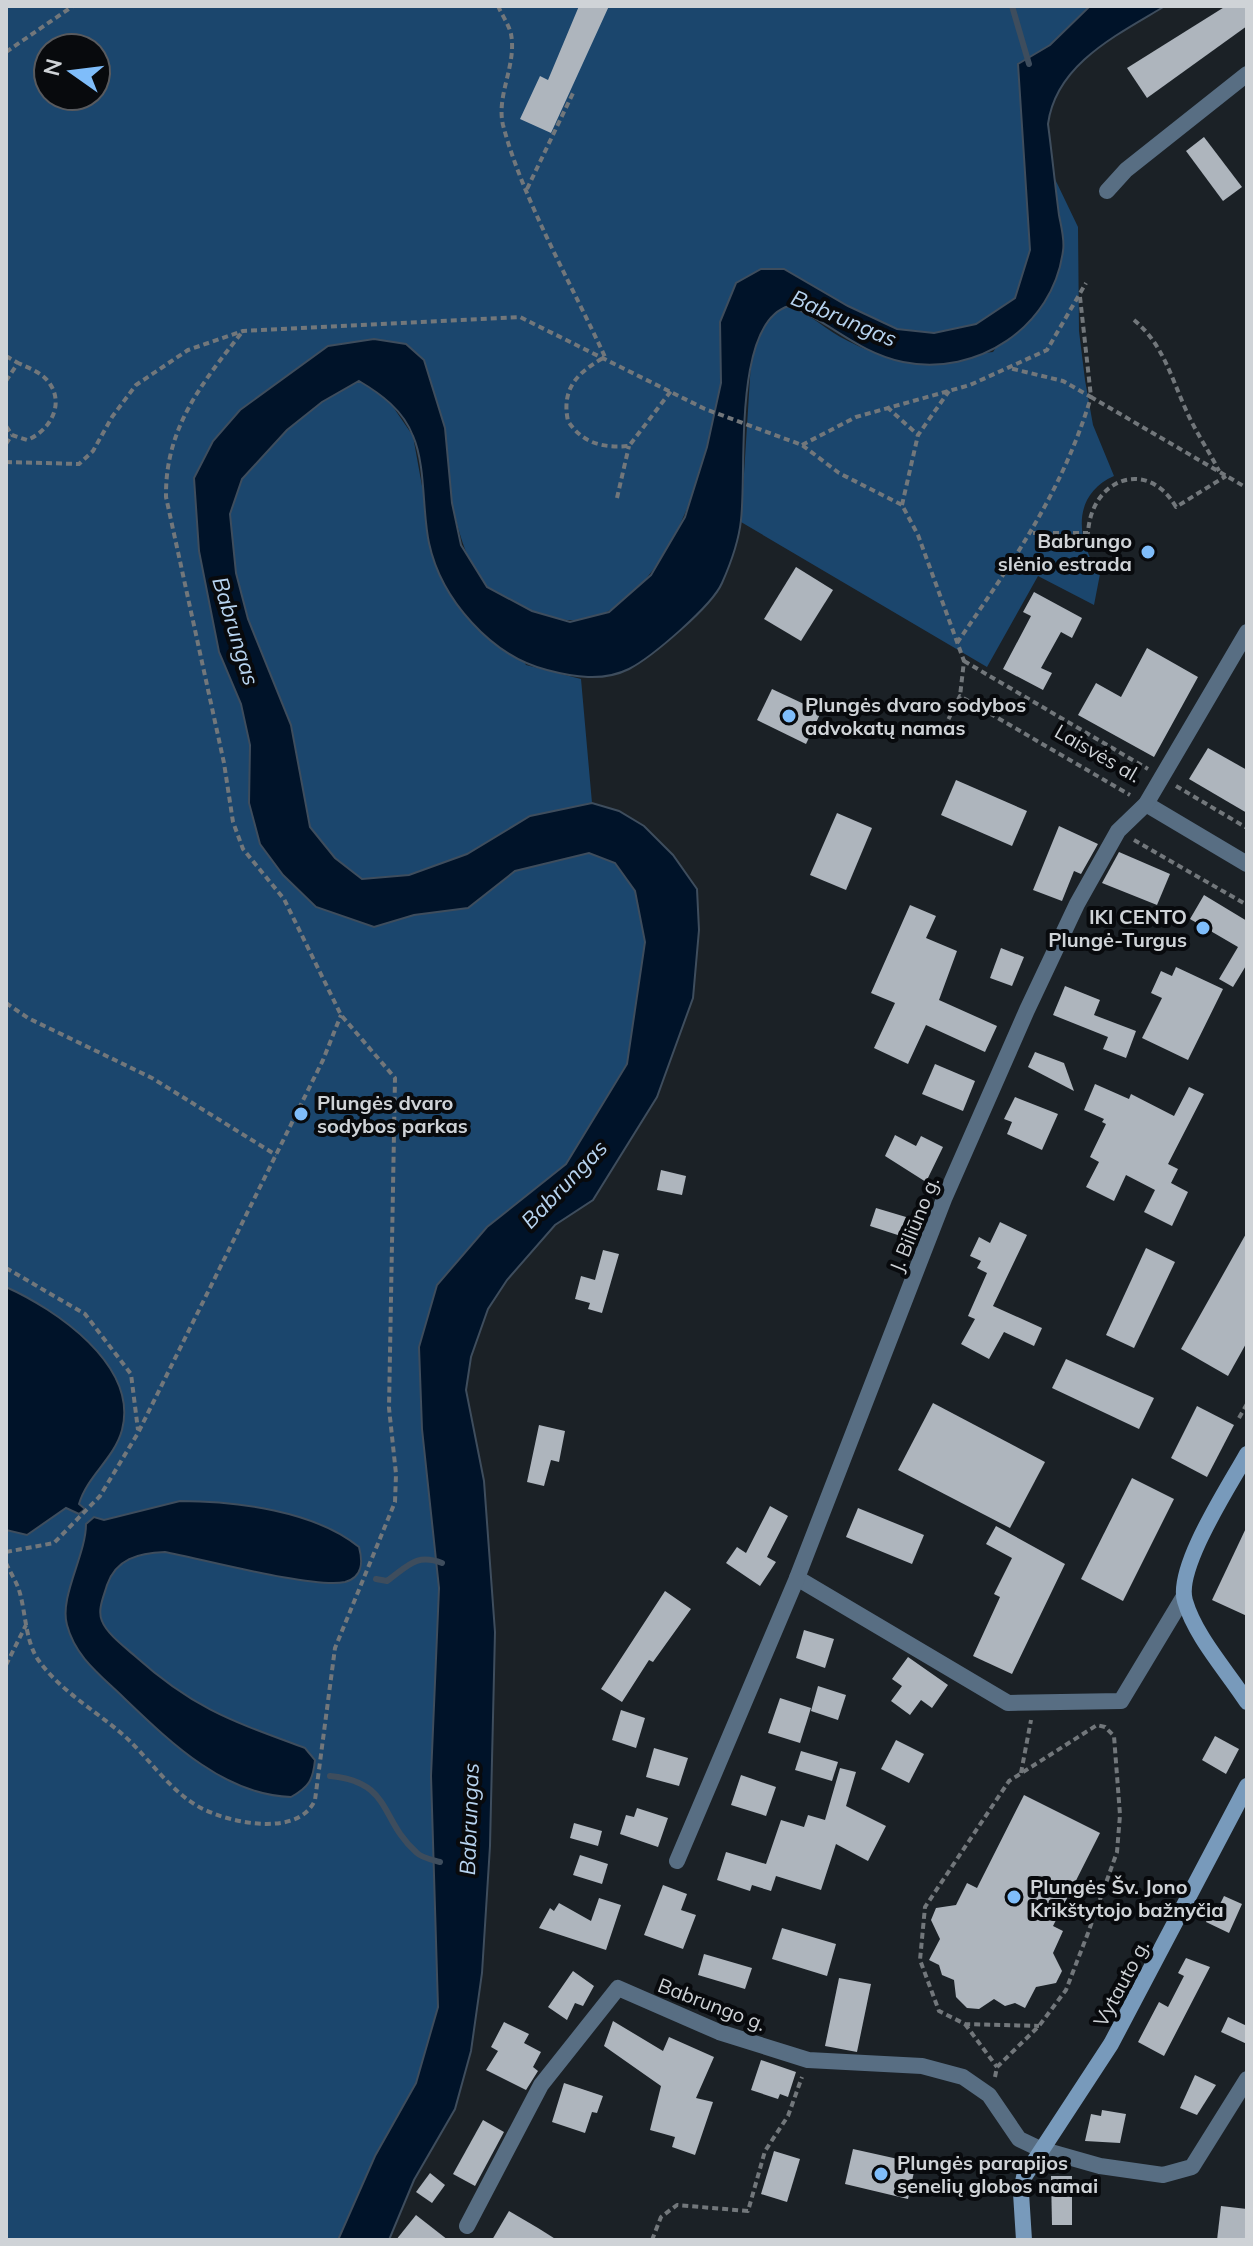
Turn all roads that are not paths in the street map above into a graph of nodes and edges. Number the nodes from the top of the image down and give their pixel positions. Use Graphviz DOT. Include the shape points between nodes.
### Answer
graph roads {
  1 [pos="1247,74"];
  2 [pos="1107,191"];
  3 [pos="1247,632"];
  4 [pos="1146,804"];
  5 [pos="1247,864"];
  6 [pos="1247,1454"];
  7 [pos="797,1578"];
  8 [pos="1183,1598"];
  9 [pos="1247,1702"];
  10 [pos="1247,1786"];
  11 [pos="677,1861"];
  12 [pos="1247,2079"];
  13 [pos="1040,2149"];
  14 [pos="467,2226"];
  15 [pos="1024,2240"];
  1 -- 2 [label="street"];
  3 -- 4 [label="street, J. Biliūno g."];
  4 -- 5 [label="street, Laisvės al."];
  4 -- 7 [label="street, J. Biliūno g." via="1118,831 1052,957 950,1185"];
  6 -- 8 [label="main road" via="1198,1546"];
  7 -- 8 [label="street" via="1008,1703 1121,1701"];
  7 -- 11 [label="street, J. Biliūno g."];
  8 -- 9 [label="main road"];
  10 -- 13 [label="main road, Vytauto g." via="1111,2044"];
  12 -- 13 [label="street, Babrungo g." via="1192,2167 1179,2173 1100,2166"];
  13 -- 14 [label="street, Babrungo g." via="1019,2139 989,2095 963,2077 922,2066 808,2060 719,2032 618,1988 541,2085"];
  13 -- 15 [label="main road, Vytauto g." via="1021,2193"];
}
